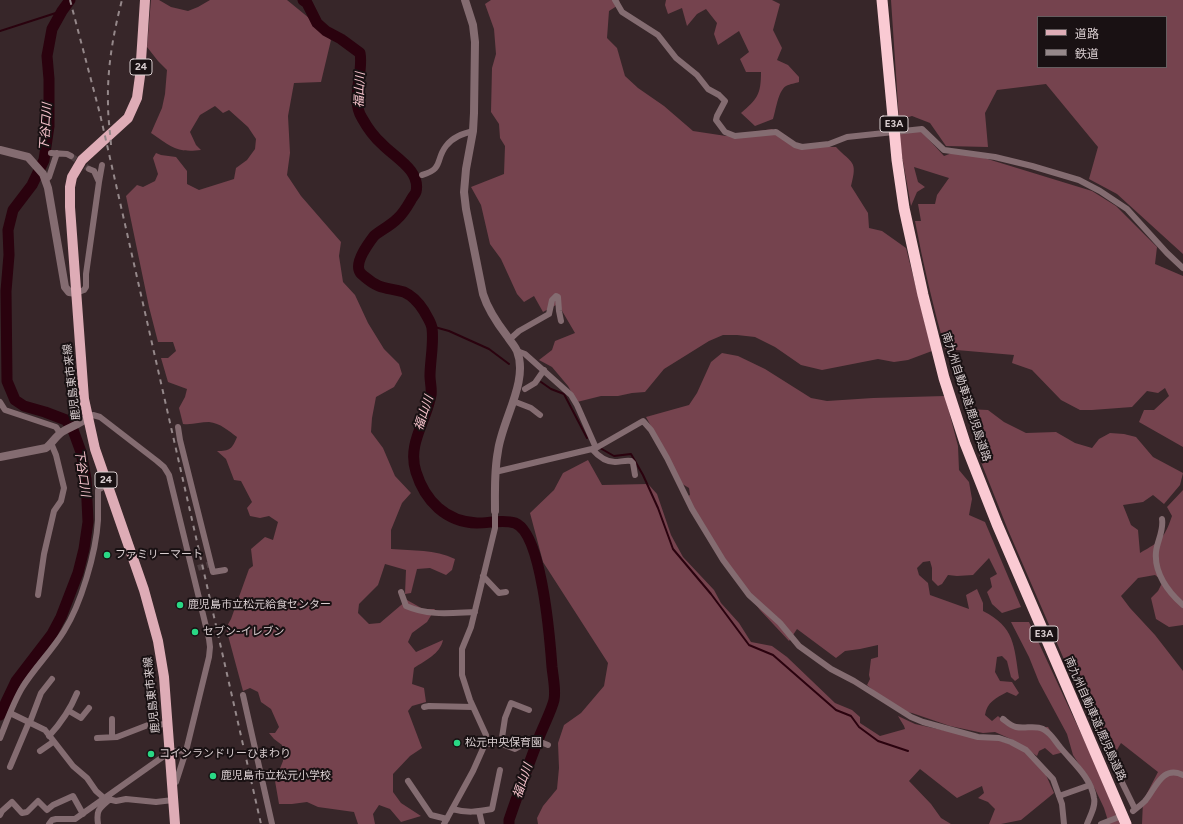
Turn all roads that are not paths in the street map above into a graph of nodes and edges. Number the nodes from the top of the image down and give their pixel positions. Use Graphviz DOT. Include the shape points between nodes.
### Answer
graph roads {
  1 [pos="145,0"];
  2 [pos="465,0"];
  3 [pos="615,0"];
  4 [pos="882,0"];
  5 [pos="473,131"];
  6 [pos="0,150"];
  7 [pos="71,156"];
  8 [pos="102,165"];
  9 [pos="89,169"];
  10 [pos="422,175"];
  11 [pos="45,177"];
  12 [pos="100,182"];
  13 [pos="1183,268"];
  14 [pos="76,293"];
  15 [pos="561,321"];
  16 [pos="509,340"];
  17 [pos="517,351"];
  18 [pos="544,370"];
  19 [pos="525,389"];
  20 [pos="513,401"];
  21 [pos="0,402"];
  22 [pos="540,415"];
  23 [pos="88,418"];
  24 [pos="178,427"];
  25 [pos="63,431"];
  26 [pos="51,443"];
  27 [pos="594,449"];
  28 [pos="0,457"];
  29 [pos="496,472"];
  30 [pos="635,475"];
  31 [pos="107,485"];
  32 [pos="495,511"];
  33 [pos="1162,519"];
  34 [pos="225,570"];
  35 [pos="483,576"];
  36 [pos="401,592"];
  37 [pos="506,592"];
  38 [pos="38,595"];
  39 [pos="1183,605"];
  40 [pos="475,612"];
  41 [pos="52,680"];
  42 [pos="77,693"];
  43 [pos="243,695"];
  44 [pos="424,707"];
  45 [pos="473,707"];
  46 [pos="89,708"];
  47 [pos="529,710"];
  48 [pos="69,712"];
  49 [pos="10,713"];
  50 [pos="112,719"];
  51 [pos="1003,719"];
  52 [pos="29,722"];
  53 [pos="168,724"];
  54 [pos="112,737"];
  55 [pos="0,738"];
  56 [pos="97,738"];
  57 [pos="51,739"];
  58 [pos="485,744"];
  59 [pos="502,744"];
  60 [pos="548,745"];
  61 [pos="40,750"];
  62 [pos="186,751"];
  63 [pos="170,752"];
  64 [pos="1113,764"];
  65 [pos="10,767"];
  66 [pos="500,770"];
  67 [pos="1183,775"];
  68 [pos="408,781"];
  69 [pos="172,784"];
  70 [pos="1090,785"];
  71 [pos="1059,796"];
  72 [pos="106,799"];
  73 [pos="173,800"];
  74 [pos="452,809"];
  75 [pos="479,811"];
  76 [pos="83,814"];
  77 [pos="0,815"];
  78 [pos="1123,820"];
  79 [pos="446,822"];
  80 [pos="49,824"];
  81 [pos="98,824"];
  82 [pos="175,824"];
  83 [pos="272,824"];
  84 [pos="482,824"];
  85 [pos="1064,824"];
  86 [pos="1087,824"];
  87 [pos="1101,824"];
  1 -- 14 [label="main road, 鹿児島東市来線 / 24" via="139,90 134,108 128,118 82,160 72,177 70,207"];
  2 -- 5 [label="street" via="474,25"];
  3 -- 13 [label="street" via="622,12 658,35 676,58 698,75 708,89 719,94 724,101 716,120 725,132 735,136 776,132 802,147 829,144 847,137 922,129 944,150 995,157 1079,180 1100,191 1127,209"];
  4 -- 78 [label="highway, 南九州自動車道;鹿児島道路 / E3A" via="904,208 935,345 965,443 997,524"];
  5 -- 10 [label="street" via="453,139 445,147 437,167"];
  5 -- 16 [label="street" via="464,181 466,209 486,306"];
  6 -- 11 [label="street" via="31,157"];
  7 -- 11 [label="street" via="54,153 49,177"];
  8 -- 12 [label="street"];
  9 -- 12 [label="street" via="94,171"];
  11 -- 14 [label="street" via="65,288"];
  12 -- 14 [label="street" via="86,269 86,287"];
  14 -- 23 [label="main road, 鹿児島東市来線 / 24" via="82,382"];
  15 -- 16 [label="street" via="556,296 552,300 549,314 519,331"];
  16 -- 17 [label="street"];
  17 -- 18 [label="street" via="525,354"];
  17 -- 20 [label="street" via="519,384"];
  18 -- 19 [label="street" via="535,383"];
  18 -- 27 [label="street" via="571,395"];
  20 -- 22 [label="street" via="531,408"];
  20 -- 29 [label="street" via="502,429"];
  21 -- 25 [label="street" via="5,410"];
  23 -- 25 [label="street" via="79,425"];
  23 -- 31 [label="main road, 鹿児島東市来線 / 24"];
  23 -- 62 [label="street" via="93,415 100,417 164,467 172,484 195,569 210,647"];
  24 -- 34 [label="street" via="213,572"];
  25 -- 26 [label="street"];
  26 -- 28 [label="street" via="40,450"];
  26 -- 38 [label="street" via="64,488 61,501 54,511"];
  27 -- 29 [label="street"];
  27 -- 30 [label="street" via="598,456 613,462 631,461"];
  27 -- 71 [label="street" via="643,421 651,430 692,509 723,560 749,595 780,623 799,646 831,669 911,717 978,737 999,738 1026,750 1053,779"];
  29 -- 32 [label="street"];
  31 -- 49 [label="street" via="98,490 96,538 81,596 66,630 22,687"];
  31 -- 53 [label="main road, 鹿児島東市来線 / 24" via="153,620 164,677"];
  32 -- 35 [label="street" via="495,528"];
  33 -- 39 [label="street" via="1163,526 1156,552 1157,566 1165,587"];
  35 -- 37 [label="street" via="499,593"];
  35 -- 40 [label="street"];
  36 -- 40 [label="street" via="406,606 418,611 436,614"];
  40 -- 45 [label="street" via="462,649 462,675"];
  41 -- 52 [label="street" via="41,693"];
  42 -- 48 [label="street"];
  43 -- 83 [label="street"];
  44 -- 45 [label="street"];
  45 -- 58 [label="street" via="486,735"];
  46 -- 48 [label="street" via="82,718"];
  47 -- 59 [label="street" via="511,703 504,718"];
  48 -- 57 [label="street"];
  49 -- 52 [label="street"];
  49 -- 55 [label="street"];
  50 -- 54 [label="street"];
  51 -- 70 [label="street" via="1010,725 1038,727 1050,734"];
  52 -- 57 [label="street" via="45,730"];
  52 -- 65 [label="street"];
  53 -- 54 [label="street" via="148,725"];
  53 -- 63 [label="main road, 鹿児島東市来線 / 24"];
  54 -- 56 [label="street"];
  57 -- 61 [label="street"];
  57 -- 72 [label="street" via="73,766"];
  58 -- 59 [label="street"];
  58 -- 74 [label="street"];
  59 -- 60 [label="street" via="516,748 533,739"];
  62 -- 63 [label="street"];
  62 -- 69 [label="street" via="176,782"];
  63 -- 69 [label="main road, 鹿児島東市来線 / 24"];
  63 -- 72 [label="street"];
  64 -- 67 [label="street" via="1134,810 1145,801 1162,776 1170,772"];
  66 -- 75 [label="street" via="492,809"];
  68 -- 79 [label="street" via="431,815"];
  69 -- 73 [label="main road, 鹿児島東市来線 / 24"];
  70 -- 71 [label="street"];
  70 -- 86 [label="street" via="1095,799"];
  71 -- 85 [label="street"];
  72 -- 73 [label="street" via="156,802"];
  72 -- 76 [label="street"];
  72 -- 81 [label="street" via="99,810"];
  73 -- 82 [label="main road, 鹿児島東市来線 / 24"];
  74 -- 75 [label="street" via="463,812"];
  74 -- 79 [label="street"];
  75 -- 84 [label="street"];
  76 -- 77 [label="street" via="73,796 47,810 38,801 27,812 22,813 12,802"];
  76 -- 80 [label="street" via="75,819 52,820"];
  78 -- 87 [label="street"];
}
